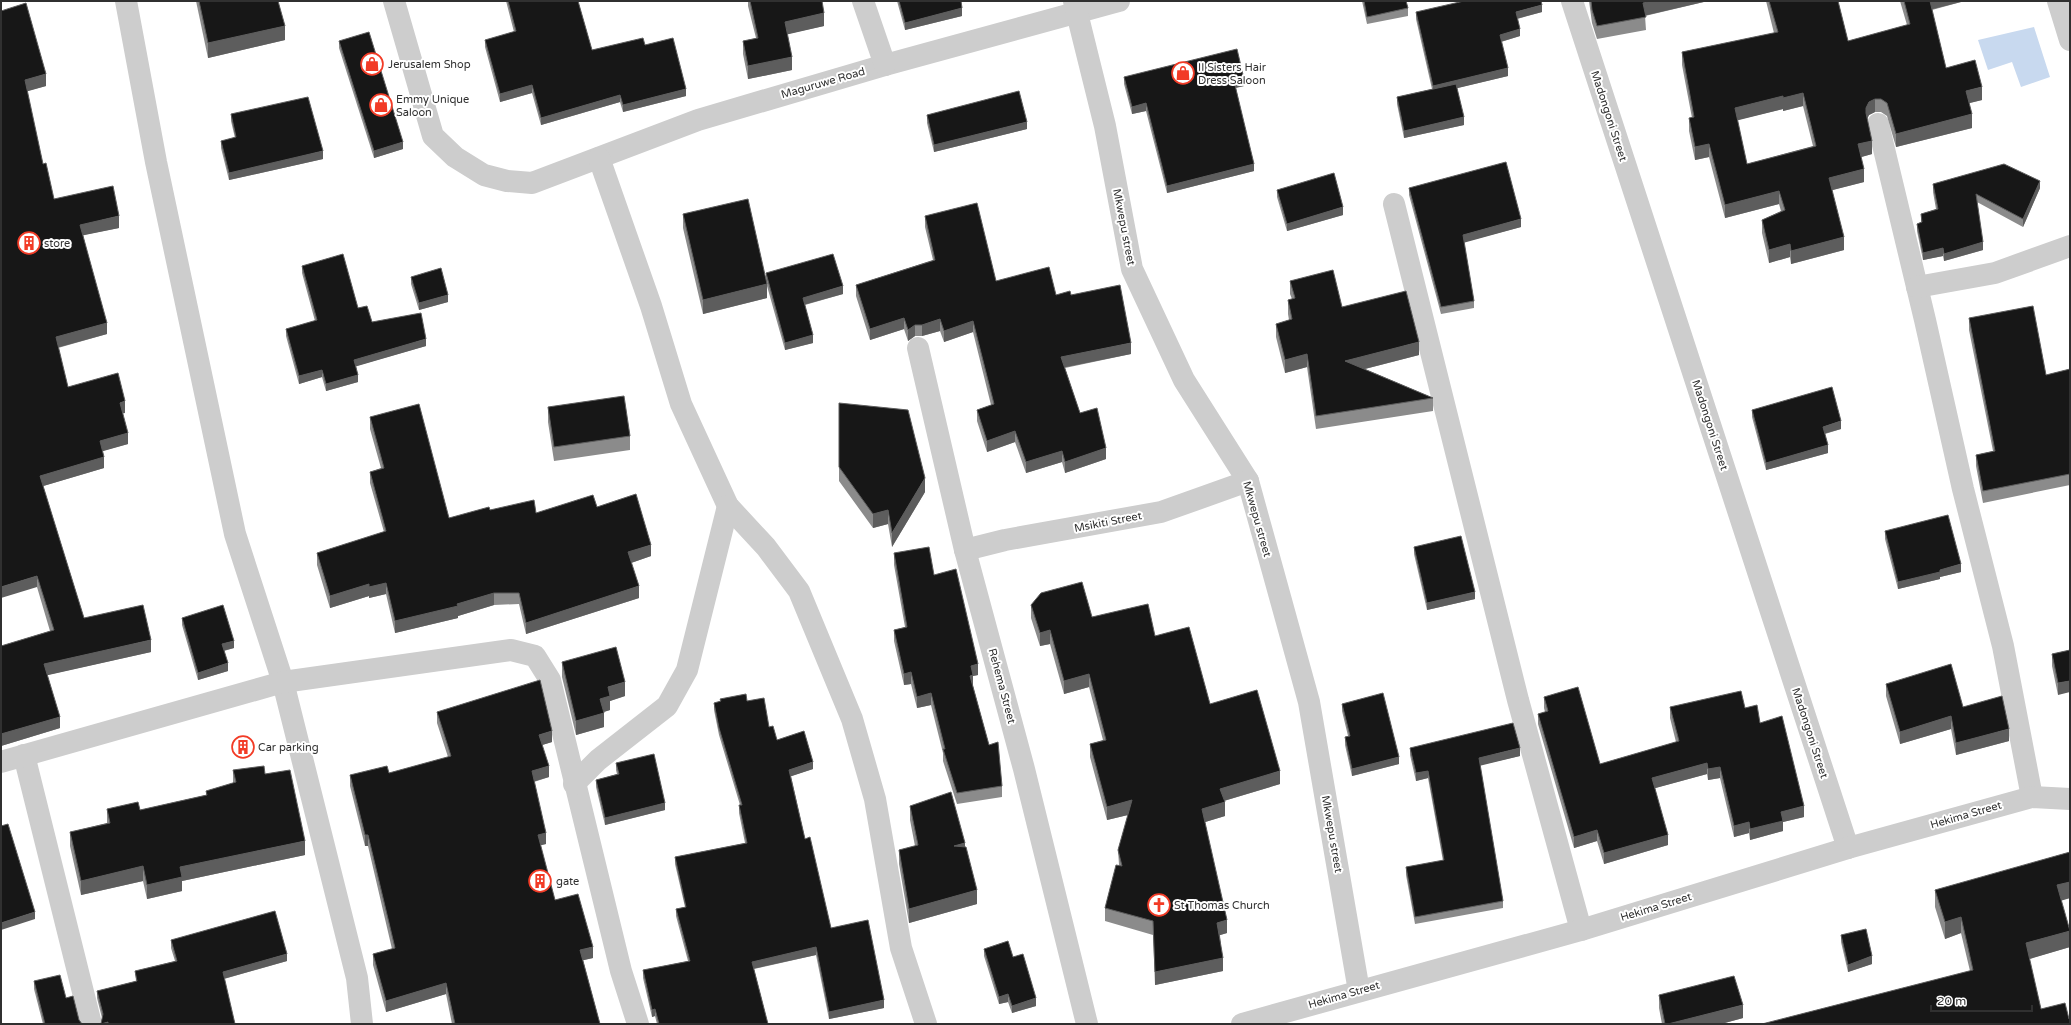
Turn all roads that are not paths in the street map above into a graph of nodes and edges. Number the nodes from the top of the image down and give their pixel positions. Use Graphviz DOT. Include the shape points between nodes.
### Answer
graph roads {
  1 [pos="126,1"];
  2 [pos="394,1"];
  3 [pos="863,1"];
  4 [pos="1119,1"];
  5 [pos="1572,1"];
  6 [pos="2058,1"];
  7 [pos="1075,6"];
  8 [pos="2070,40"];
  9 [pos="884,65"];
  10 [pos="1878,124"];
  11 [pos="600,158"];
  12 [pos="1394,204"];
  13 [pos="2070,246"];
  14 [pos="1917,287"];
  15 [pos="918,348"];
  16 [pos="1248,481"];
  17 [pos="728,506"];
  18 [pos="965,550"];
  19 [pos="283,682"];
  20 [pos="24,754"];
  21 [pos="1,762"];
  22 [pos="574,784"];
  23 [pos="2032,797"];
  24 [pos="2070,799"];
  25 [pos="1848,848"];
  26 [pos="1581,930"];
  27 [pos="1359,991"];
  28 [pos="91,1024"];
  29 [pos="362,1024"];
  30 [pos="638,1024"];
  31 [pos="926,1024"];
  32 [pos="1087,1024"];
  33 [pos="1242,1024"];
  1 -- 19 [label="street" via="159,177 235,534"];
  2 -- 11 [label="street, Maguruwe Road" via="433,136 456,157 484,175 507,181 532,183"];
  3 -- 9 [label="street"];
  4 -- 7 [label="street, Maguruwe Road"];
  5 -- 25 [label="street, Madongoni Street"];
  6 -- 8 [label="street"];
  7 -- 9 [label="street, Maguruwe Road"];
  7 -- 16 [label="street, Mkwepu street" via="1105,126 1132,269 1184,380"];
  9 -- 11 [label="street, Maguruwe Road" via="698,120"];
  10 -- 14 [label="street"];
  11 -- 17 [label="street" via="651,306 680,404"];
  12 -- 26 [label="street" via="1518,700"];
  13 -- 14 [label="street" via="1994,273"];
  14 -- 23 [label="street" via="1963,489 2004,646"];
  15 -- 18 [label="street, Rehema Street"];
  16 -- 18 [label="street, Msikiti Street" via="1161,512 1005,540"];
  16 -- 27 [label="street, Mkwepu street" via="1309,702"];
  17 -- 22 [label="street" via="687,670 667,706 598,760"];
  17 -- 31 [label="street" via="766,547 799,591 852,719 875,799 901,948"];
  18 -- 32 [label="street, Rehema Street" via="1024,769"];
  19 -- 20 [label="street"];
  19 -- 22 [label="street" via="511,650 535,656 550,680"];
  19 -- 29 [label="street" via="358,978"];
  20 -- 21 [label="street"];
  20 -- 28 [label="street"];
  22 -- 30 [label="street" via="620,972"];
  23 -- 24 [label="street, Hekima Street"];
  23 -- 25 [label="street, Hekima Street"];
  25 -- 26 [label="street, Hekima Street"];
  26 -- 27 [label="street, Hekima Street"];
  27 -- 33 [label="street, Hekima Street"];
}
